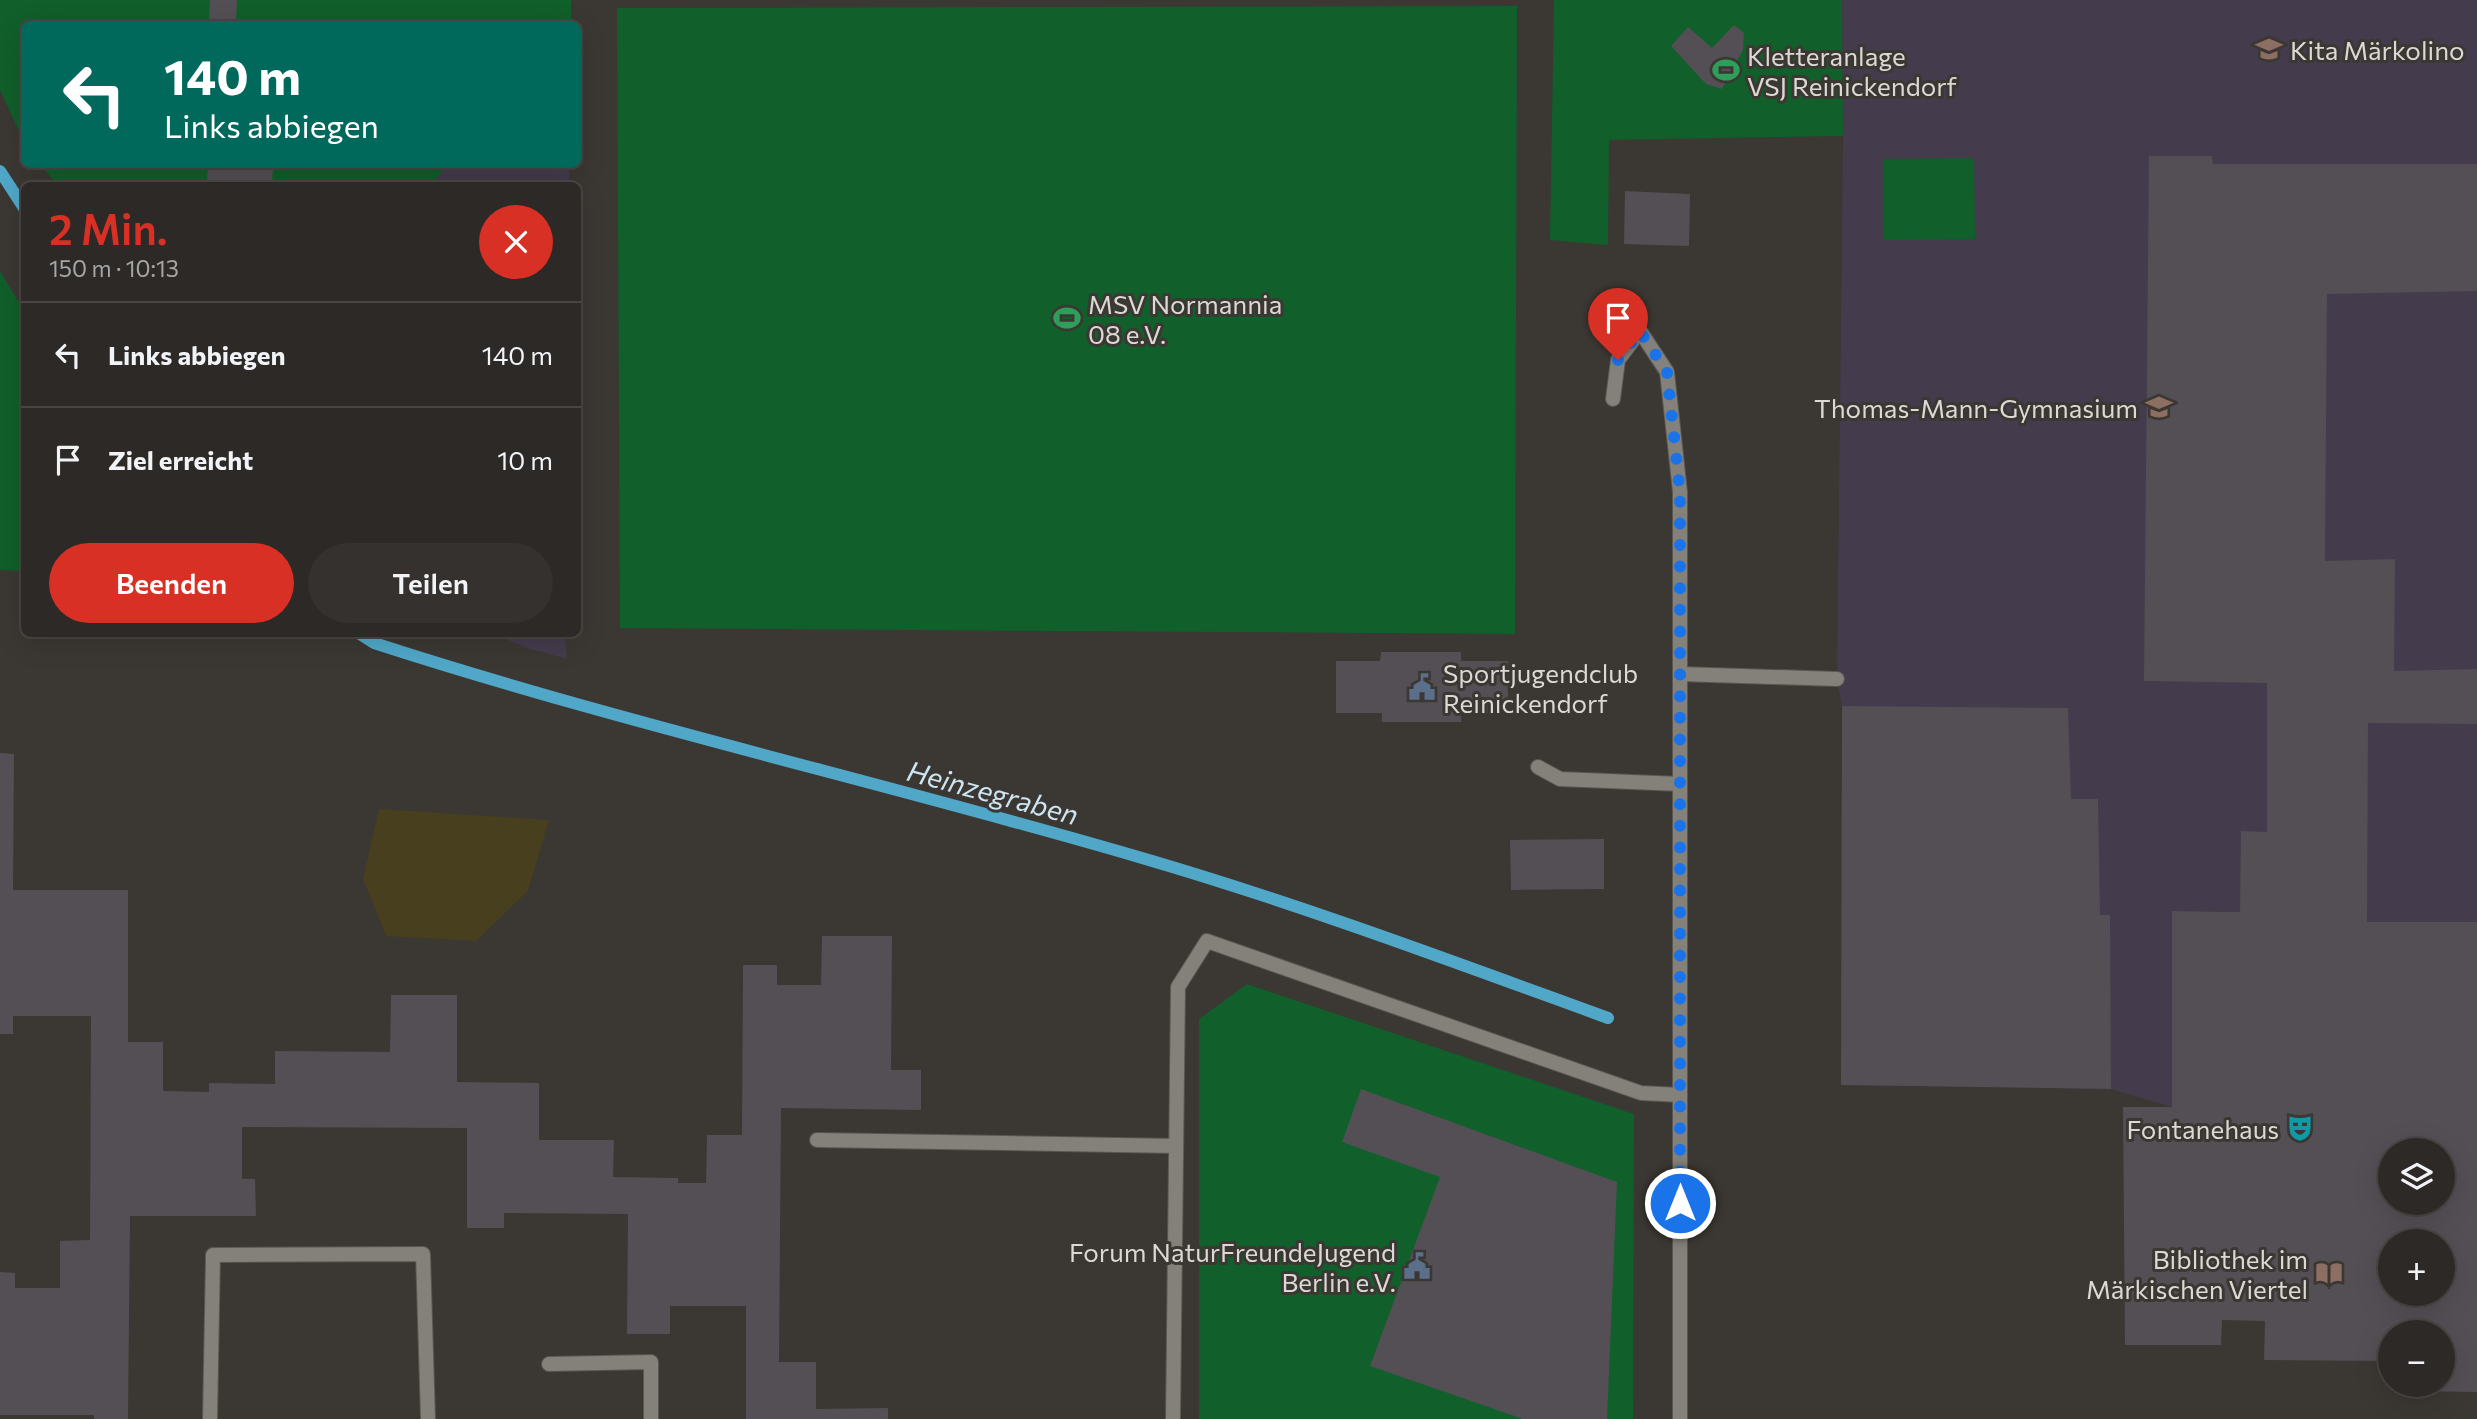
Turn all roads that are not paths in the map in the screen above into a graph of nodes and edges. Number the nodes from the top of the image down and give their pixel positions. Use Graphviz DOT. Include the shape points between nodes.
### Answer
graph roads {
  1 [pos="1613,399"];
  2 [pos="1680,674"];
  3 [pos="1837,679"];
  4 [pos="1538,767"];
  5 [pos="1680,784"];
  6 [pos="1680,1095"];
  7 [pos="817,1140"];
  8 [pos="1177,1146"];
  9 [pos="549,1364"];
  10 [pos="210,1419"];
  11 [pos="428,1419"];
  12 [pos="651,1419"];
  13 [pos="1173,1419"];
  14 [pos="1679,1419"];
  1 -- 2 [label="street" via="1618,360 1640,331 1667,372 1677,446"];
  2 -- 3 [label="street"];
  2 -- 5 [label="street"];
  4 -- 5 [label="street" via="1560,779"];
  5 -- 6 [label="street"];
  6 -- 8 [label="street" via="1641,1093 1207,941 1178,987"];
  6 -- 14 [label="street"];
  7 -- 8 [label="street"];
  8 -- 13 [label="street"];
  9 -- 12 [label="street" via="651,1362"];
  10 -- 11 [label="street" via="213,1255 423,1254"];
}
